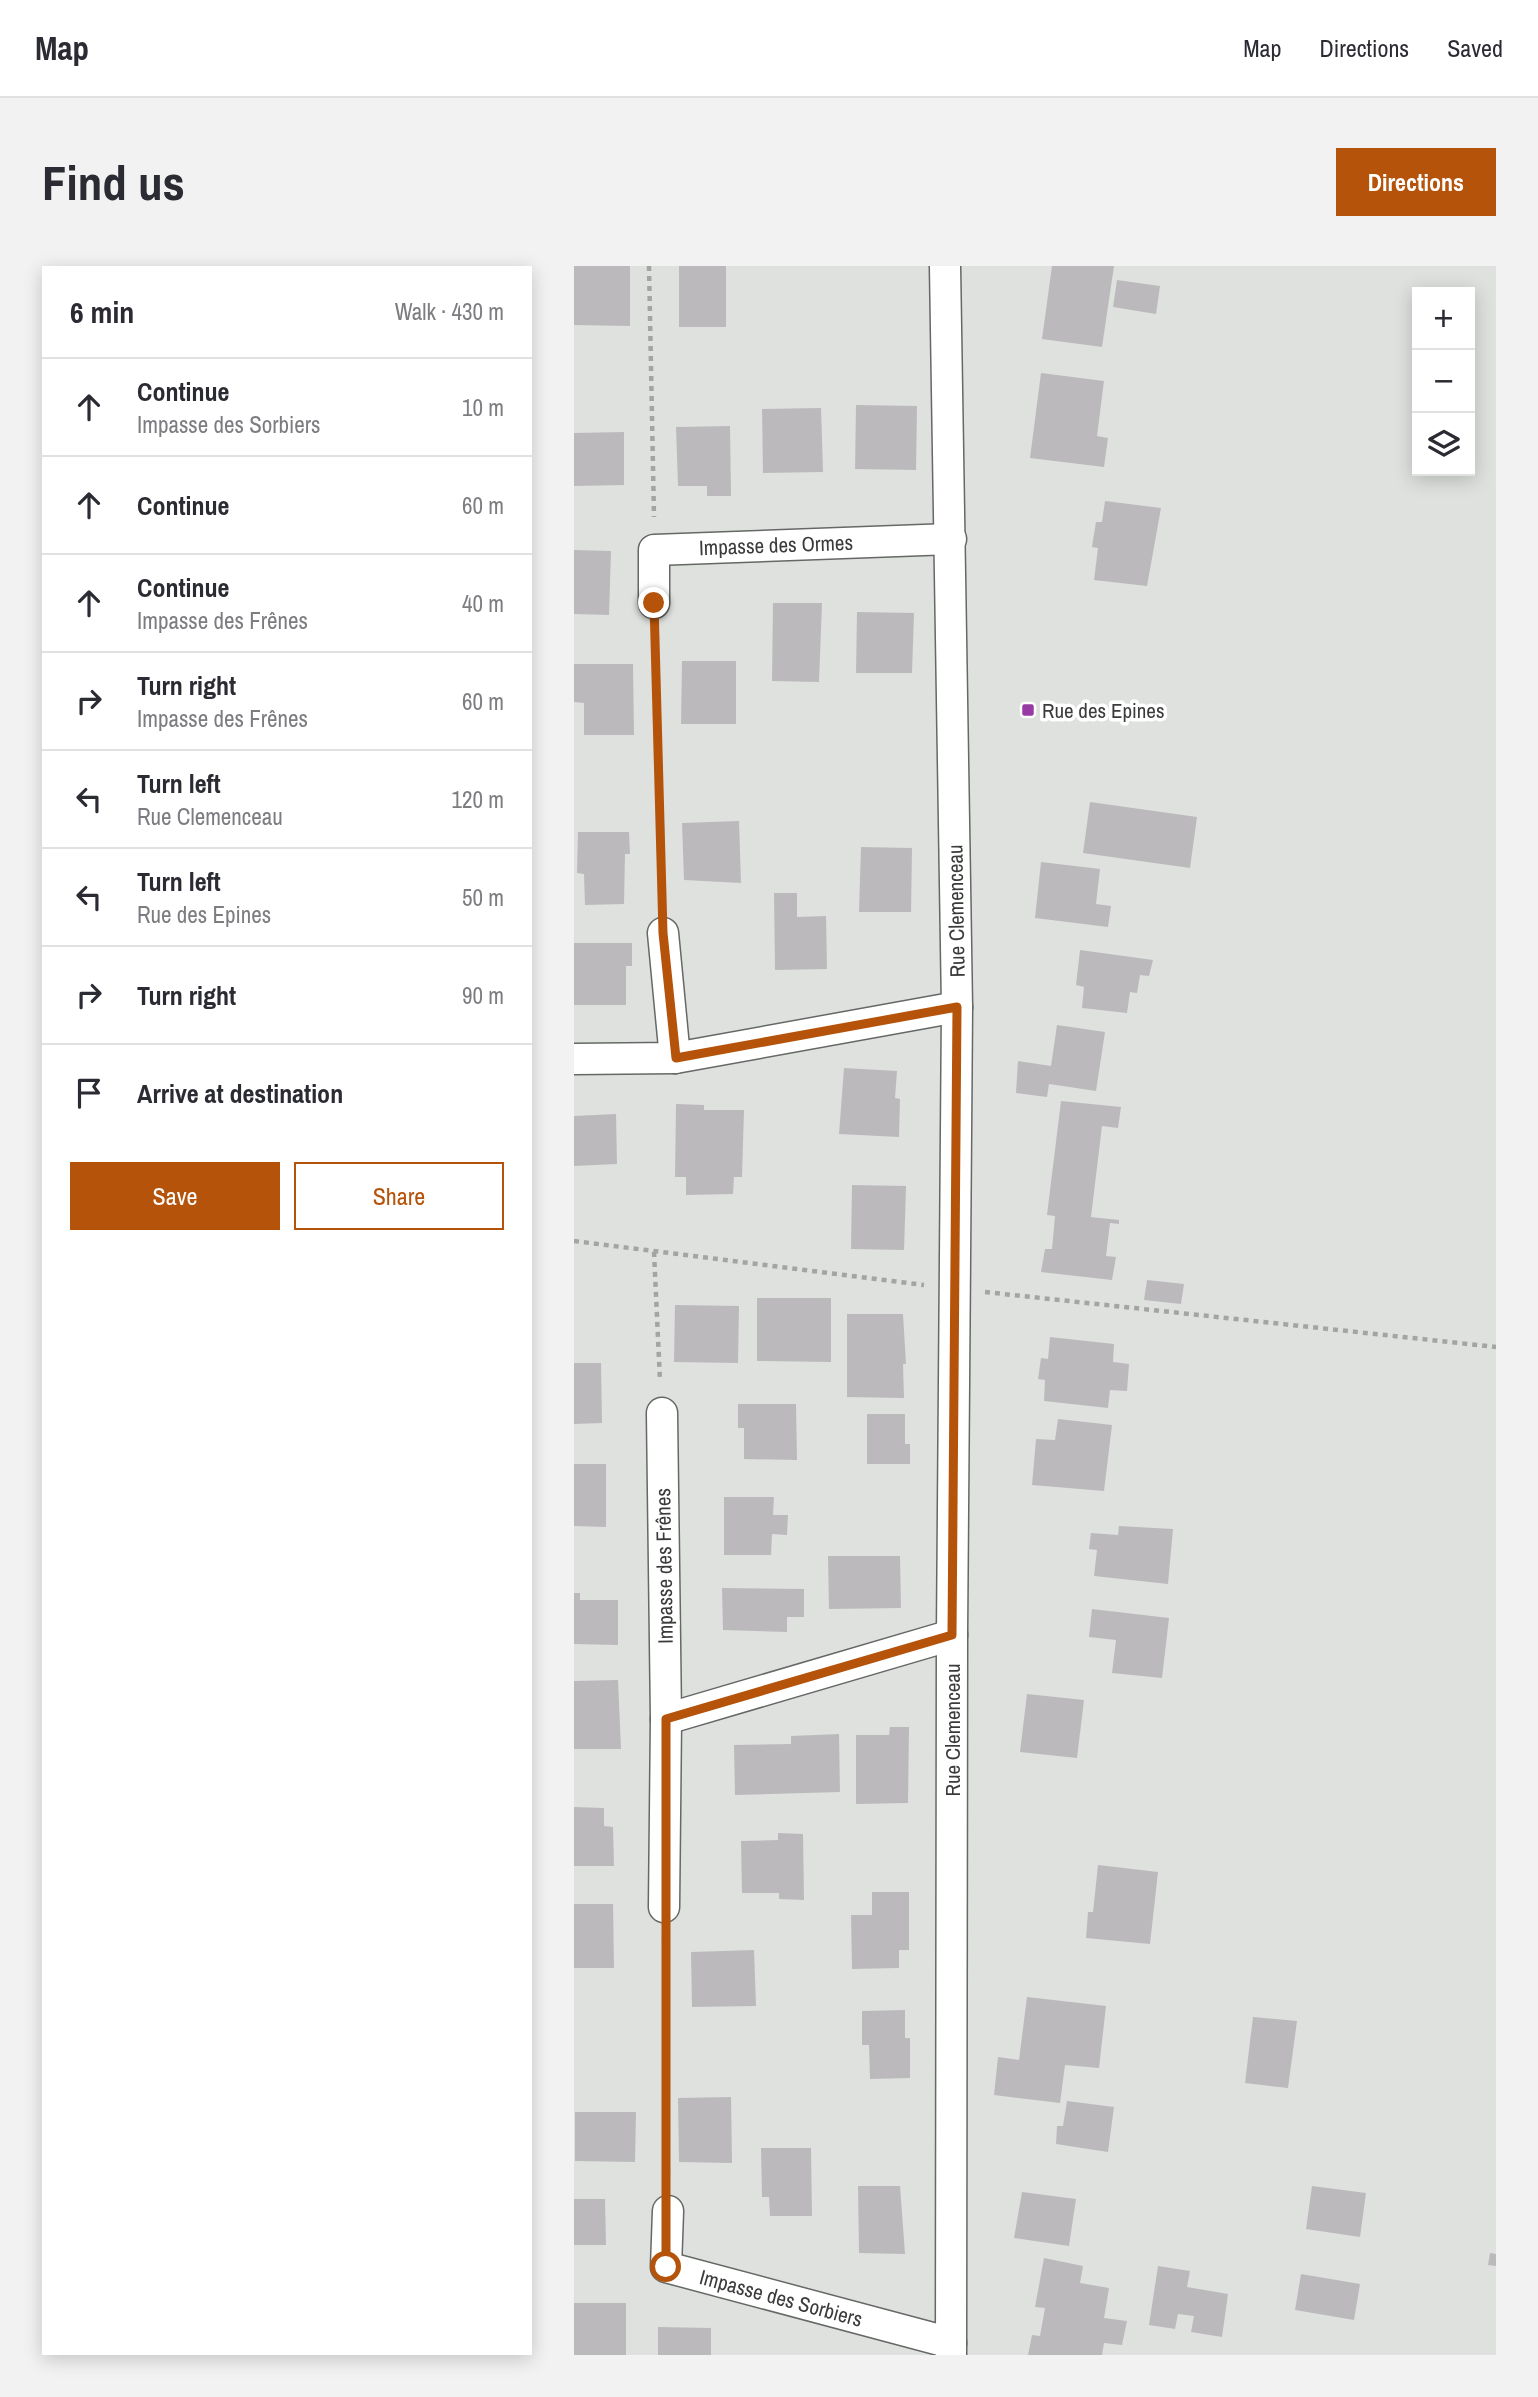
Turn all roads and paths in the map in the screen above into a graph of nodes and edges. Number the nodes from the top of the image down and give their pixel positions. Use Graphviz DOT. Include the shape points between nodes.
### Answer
graph roads {
  1 [pos="649,266"];
  2 [pos="946,266"];
  3 [pos="951,539"];
  4 [pos="654,550"];
  5 [pos="654,603"];
  6 [pos="663,933"];
  7 [pos="957,1007"];
  8 [pos="676,1058"];
  9 [pos="574,1059"];
  10 [pos="574,1241"];
  11 [pos="654,1252"];
  12 [pos="955,1289"];
  13 [pos="1496,1347"];
  14 [pos="662,1413"];
  15 [pos="952,1635"];
  16 [pos="666,1719"];
  17 [pos="664,1907"];
  18 [pos="668,2211"];
  19 [pos="951,2349"];
  1 -- 4 [label="path"];
  2 -- 3 [label="street, Rue Clemenceau"];
  3 -- 4 [label="street, Impasse des Ormes"];
  3 -- 7 [label="street, Rue Clemenceau"];
  4 -- 5 [label="street"];
  5 -- 6 [label="path"];
  6 -- 8 [label="street"];
  7 -- 8 [label="street"];
  7 -- 12 [label="street, Rue Clemenceau"];
  8 -- 9 [label="street"];
  10 -- 11 [label="path"];
  11 -- 12 [label="path"];
  11 -- 14 [label="path"];
  12 -- 13 [label="path"];
  12 -- 15 [label="street, Rue Clemenceau"];
  14 -- 16 [label="street, Impasse des Frênes"];
  15 -- 16 [label="street"];
  15 -- 19 [label="street, Rue Clemenceau"];
  16 -- 17 [label="street, Impasse des Frênes"];
  17 -- 18 [label="path"];
  18 -- 19 [label="street, Impasse des Sorbiers" via="666,2267"];
}
